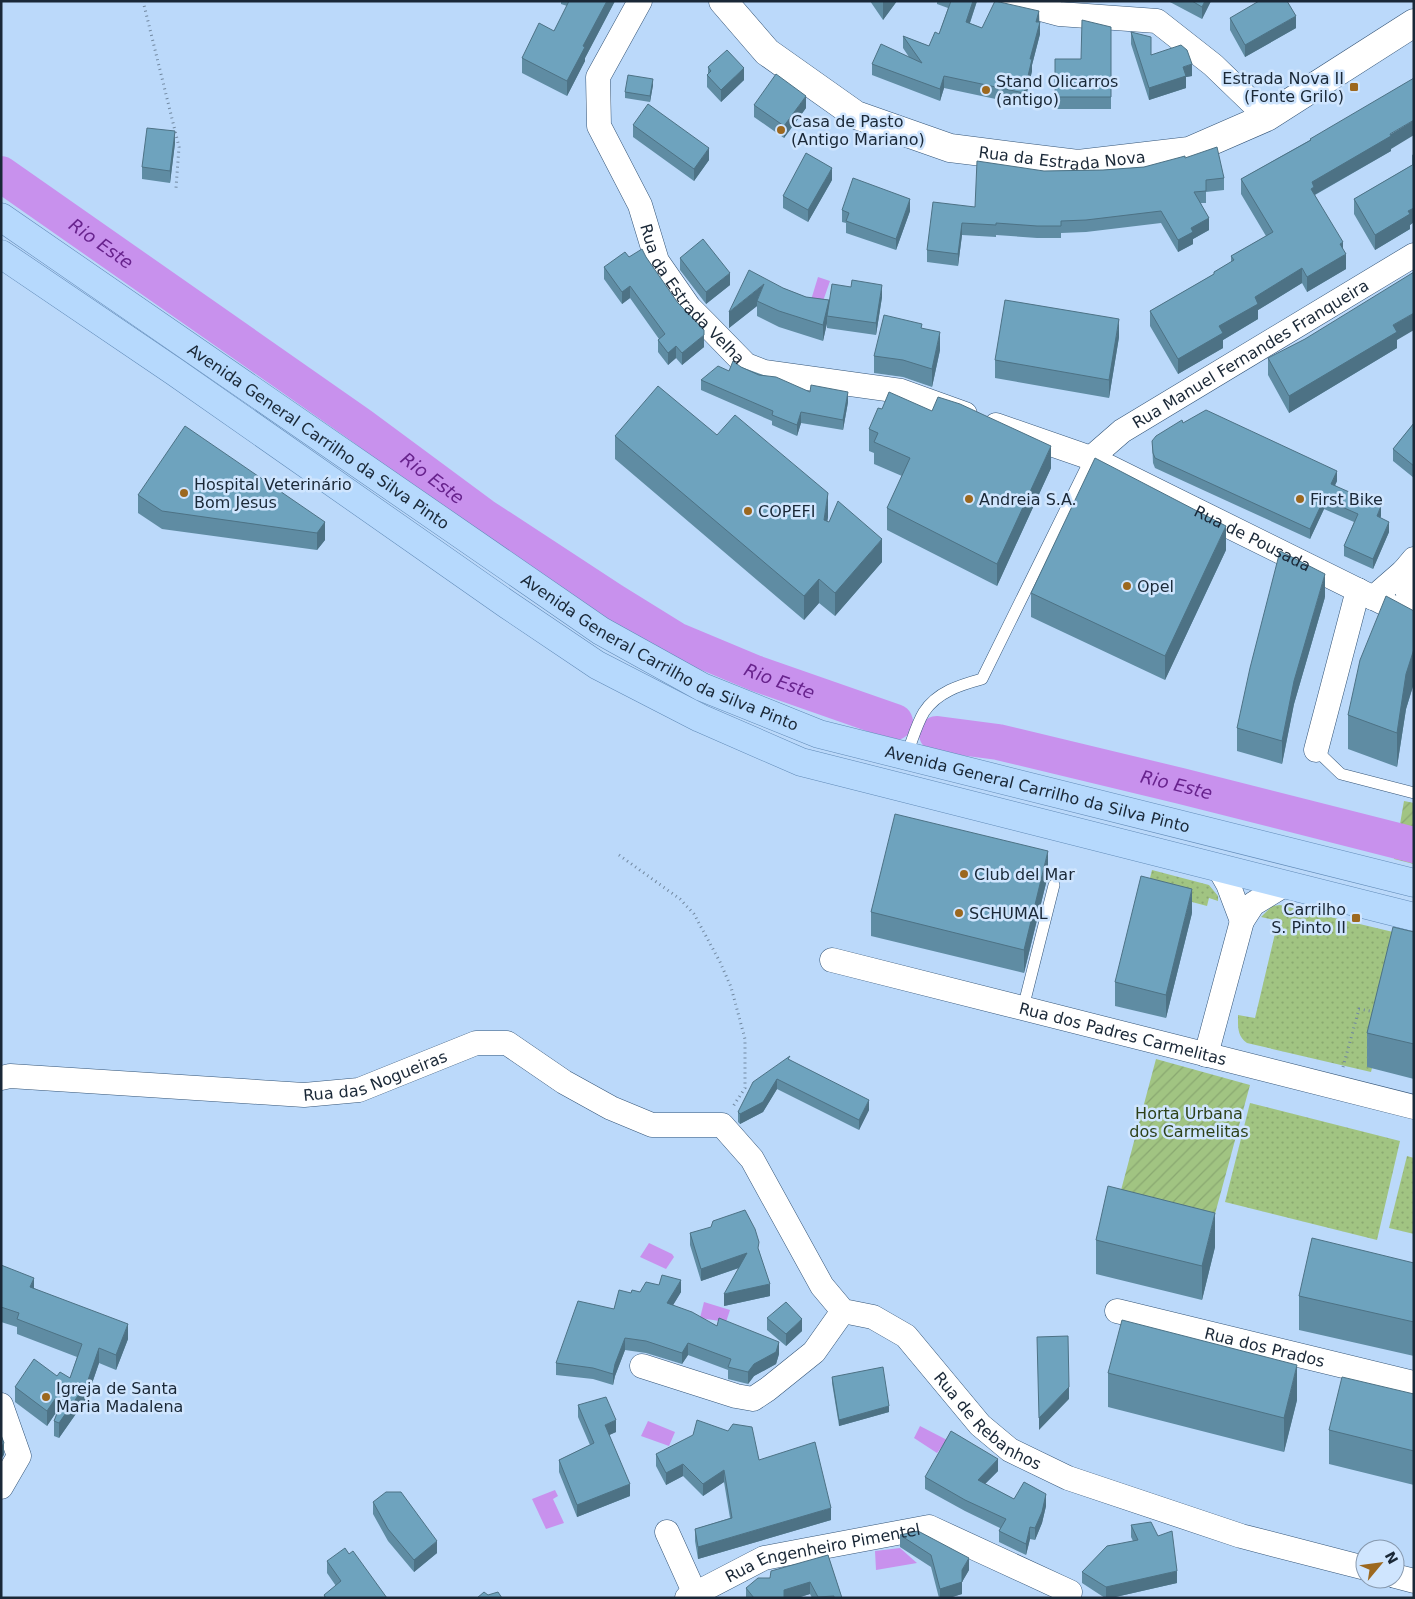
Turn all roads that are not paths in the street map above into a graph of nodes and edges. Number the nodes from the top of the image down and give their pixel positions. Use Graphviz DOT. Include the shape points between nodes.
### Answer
graph roads {
  1 [pos="640,1"];
  2 [pos="723,1"];
  3 [pos="1010,1"];
  4 [pos="1414,23"];
  5 [pos="1267,117"];
  6 [pos="1,217"];
  7 [pos="1,254"];
  8 [pos="1414,255"];
  9 [pos="1091,458"];
  10 [pos="1409,565"];
  11 [pos="1366,594"];
  12 [pos="1413,618"];
  13 [pos="1316,750"];
  14 [pos="906,756"];
  15 [pos="1414,793"];
  16 [pos="1218,868"];
  17 [pos="1414,883"];
  18 [pos="1054,885"];
  19 [pos="1284,885"];
  20 [pos="1414,917"];
  21 [pos="1242,921"];
  22 [pos="832,960"];
  23 [pos="1022,1008"];
  24 [pos="1206,1055"];
  25 [pos="1,1078"];
  26 [pos="1414,1107"];
  27 [pos="843,1310"];
  28 [pos="1117,1311"];
  29 [pos="642,1366"];
  30 [pos="1414,1384"];
  31 [pos="1,1405"];
  32 [pos="1,1487"];
  33 [pos="667,1532"];
  34 [pos="1355,1565"];
  35 [pos="1070,1592"];
  36 [pos="691,1596"];
  1 -- 9 [label="street, Rua da Estrada Velha" via="598,77 599,126 640,205 657,261 689,307 746,365 764,372 901,391"];
  2 -- 5 [label="main road, Rua da Estrada Nova" via="767,52 856,115 950,148 1078,164 1189,151"];
  3 -- 5 [label="street" via="1059,14 1157,21 1213,66"];
  4 -- 5 [label="main road, Rua da Estrada Nova"];
  6 -- 14 [label="main road, Avenida General Carrilho da Silva Pinto" via="601,631 702,687 819,734"];
  7 -- 16 [label="main road, Avenida General Carrilho da Silva Pinto" via="508,605 597,664 700,718 801,762"];
  8 -- 9 [label="street, Rua Manuel Fernandes Franqueira" via="1122,431"];
  9 -- 11 [label="street, Rua de Pousada"];
  9 -- 14 [label="lane" via="982,679 958,686 936,698 924,712"];
  10 -- 11 [label="street"];
  10 -- 12 [label="street"];
  11 -- 12 [label="street, Rua de Pousada"];
  11 -- 13 [label="street"];
  13 -- 15 [label="lane" via="1341,774"];
  14 -- 17 [label="main road, Avenida General Carrilho da Silva Pinto"];
  16 -- 19 [label="main road, Avenida General Carrilho da Silva Pinto"];
  16 -- 21 [label="street" via="1228,884"];
  18 -- 23 [label="lane"];
  19 -- 20 [label="main road, Avenida General Carrilho da Silva Pinto"];
  19 -- 21 [label="street" via="1254,904"];
  21 -- 24 [label="street"];
  22 -- 23 [label="street, Rua dos Padres Carmelitas"];
  23 -- 24 [label="street, Rua dos Padres Carmelitas"];
  24 -- 26 [label="street, Rua dos Padres Carmelitas"];
  25 -- 27 [label="street, Rua das Nogueiras" via="10,1076 304,1095 359,1090 476,1042 507,1042 564,1082 611,1108 652,1125 722,1125 752,1159 822,1286"];
  27 -- 29 [label="street" via="814,1352 754,1399"];
  27 -- 34 [label="street, Rua de Rebanhos" via="873,1317 906,1336 980,1425 1010,1450 1068,1478 1232,1533"];
  28 -- 30 [label="street, Rua dos Prados"];
  31 -- 32 [label="street" via="19,1456"];
  33 -- 36 [label="street"];
  35 -- 36 [label="street, Rua Engenheiro Pimentel" via="928,1527 764,1558"];
}
